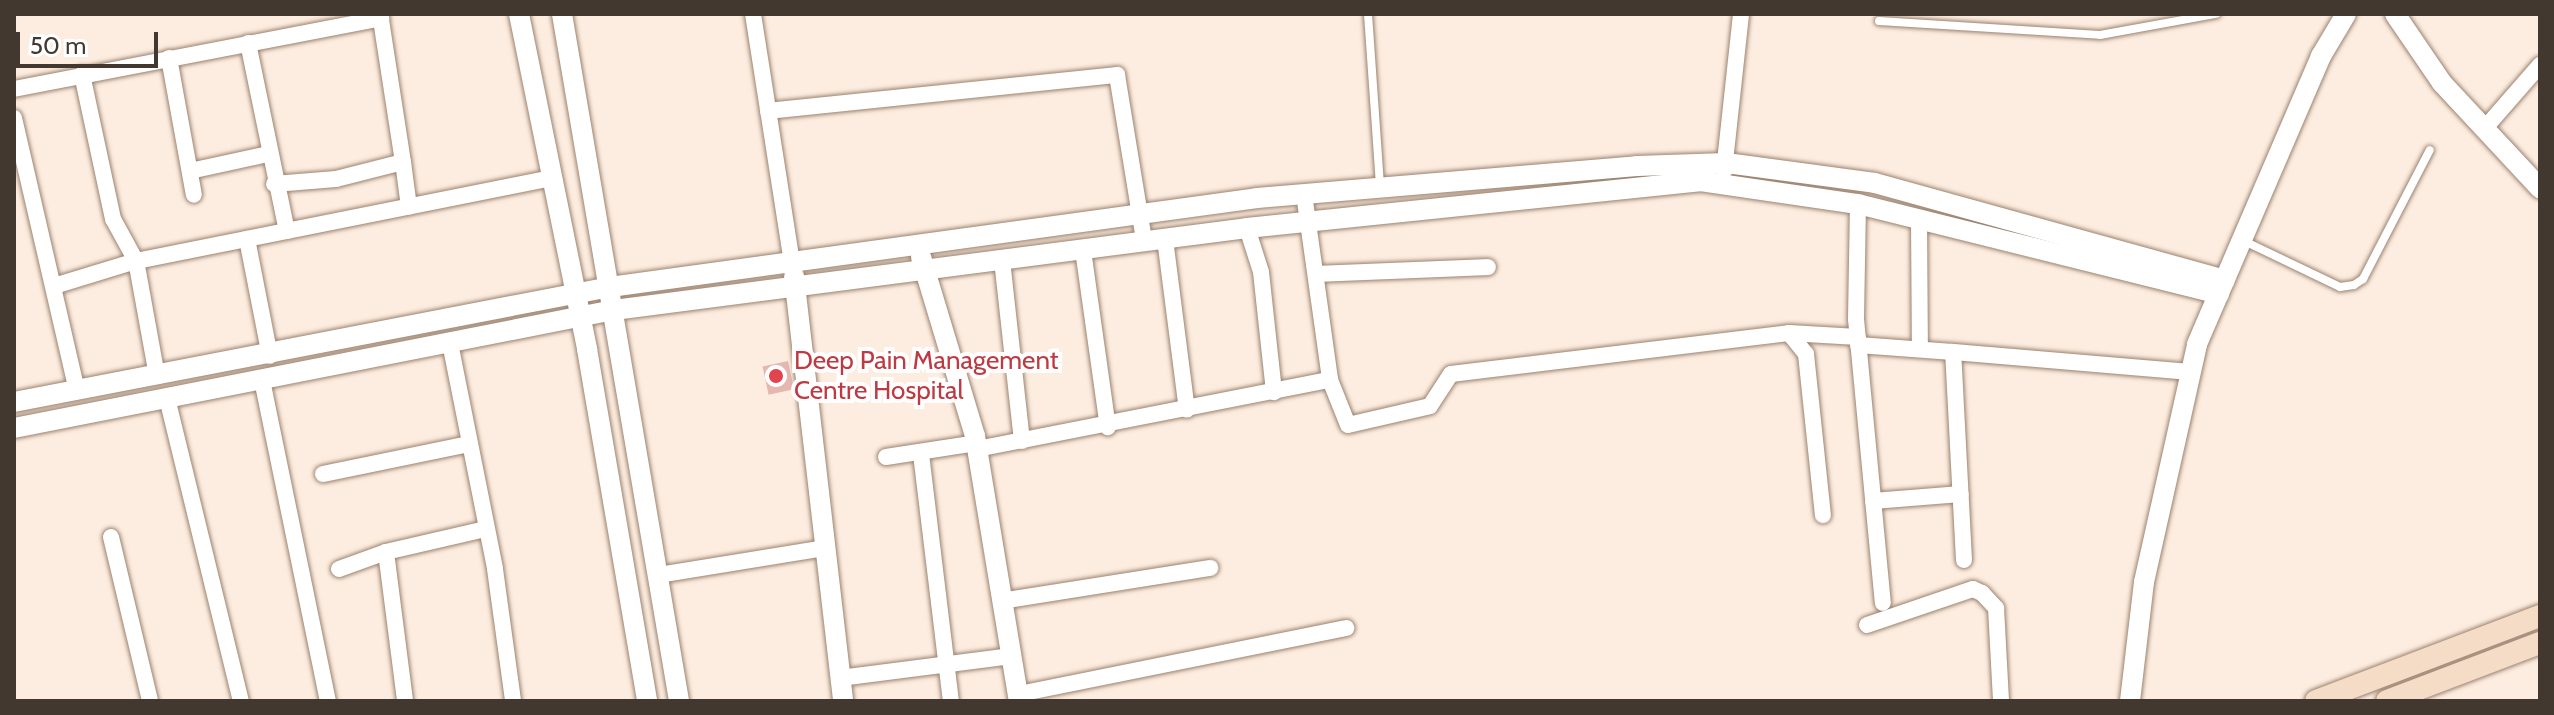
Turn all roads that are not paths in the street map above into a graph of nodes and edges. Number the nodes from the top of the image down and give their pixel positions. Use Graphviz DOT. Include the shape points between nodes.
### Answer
graph roads {
  1 [pos="519,14"];
  2 [pos="562,14"];
  3 [pos="753,14"];
  4 [pos="1368,14"];
  5 [pos="1741,14"];
  6 [pos="2216,14"];
  7 [pos="2346,14"];
  8 [pos="2395,14"];
  9 [pos="381,16"];
  10 [pos="1879,21"];
  11 [pos="248,43"];
  12 [pos="169,58"];
  13 [pos="2540,65"];
  14 [pos="82,74"];
  15 [pos="14,89"];
  16 [pos="768,111"];
  17 [pos="14,118"];
  18 [pos="2485,128"];
  19 [pos="2430,150"];
  20 [pos="268,154"];
  21 [pos="403,162"];
  22 [pos="21,171"];
  23 [pos="190,171"];
  24 [pos="1724,172"];
  25 [pos="551,178"];
  26 [pos="274,184"];
  27 [pos="1380,186"];
  28 [pos="2540,188"];
  29 [pos="1304,194"];
  30 [pos="194,195"];
  31 [pos="1858,204"];
  32 [pos="409,207"];
  33 [pos="1142,212"];
  34 [pos="1919,218"];
  35 [pos="1308,221"];
  36 [pos="1247,228"];
  37 [pos="287,231"];
  38 [pos="247,239"];
  39 [pos="1165,239"];
  40 [pos="1144,240"];
  41 [pos="2242,240"];
  42 [pos="919,247"];
  43 [pos="1083,250"];
  44 [pos="1002,260"];
  45 [pos="136,261"];
  46 [pos="792,264"];
  47 [pos="1488,267"];
  48 [pos="924,270"];
  49 [pos="1317,274"];
  50 [pos="54,286"];
  51 [pos="796,286"];
  52 [pos="610,287"];
  53 [pos="2222,287"];
  54 [pos="574,295"];
  55 [pos="614,310"];
  56 [pos="580,318"];
  57 [pos="1789,333"];
  58 [pos="1858,341"];
  59 [pos="450,343"];
  60 [pos="1920,349"];
  61 [pos="1953,352"];
  62 [pos="270,356"];
  63 [pos="2191,372"];
  64 [pos="157,376"];
  65 [pos="262,380"];
  66 [pos="1330,380"];
  67 [pos="77,391"];
  68 [pos="1274,392"];
  69 [pos="167,398"];
  70 [pos="14,402"];
  71 [pos="1187,410"];
  72 [pos="1108,427"];
  73 [pos="14,428"];
  74 [pos="1022,441"];
  75 [pos="469,444"];
  76 [pos="976,446"];
  77 [pos="921,454"];
  78 [pos="886,457"];
  79 [pos="323,474"];
  80 [pos="1961,494"];
  81 [pos="1873,501"];
  82 [pos="1823,515"];
  83 [pos="486,529"];
  84 [pos="111,537"];
  85 [pos="824,548"];
  86 [pos="386,552"];
  87 [pos="1964,560"];
  88 [pos="1210,568"];
  89 [pos="339,569"];
  90 [pos="658,575"];
  91 [pos="1001,601"];
  92 [pos="1883,603"];
  93 [pos="2540,616"];
  94 [pos="1867,625"];
  95 [pos="1346,628"];
  96 [pos="2540,643"];
  97 [pos="1012,656"];
  98 [pos="945,665"];
  99 [pos="840,678"];
  100 [pos="1019,697"];
  101 [pos="150,701"];
  102 [pos="241,701"];
  103 [pos="328,701"];
  104 [pos="405,701"];
  105 [pos="513,701"];
  106 [pos="647,701"];
  107 [pos="679,701"];
  108 [pos="843,701"];
  109 [pos="951,701"];
  110 [pos="2001,701"];
  111 [pos="2130,701"];
  112 [pos="2316,701"];
  113 [pos="2387,701"];
  1 -- 25 [label="street"];
  2 -- 52 [label="street"];
  3 -- 16 [label="street"];
  4 -- 27 [label="lane"];
  5 -- 24 [label="street"];
  6 -- 10 [label="lane" via="2100,35"];
  7 -- 41 [label="street" via="2321,56"];
  8 -- 18 [label="street" via="2442,83"];
  9 -- 11 [label="street"];
  9 -- 21 [label="street"];
  11 -- 12 [label="street"];
  11 -- 20 [label="street"];
  12 -- 14 [label="street"];
  12 -- 23 [label="street"];
  13 -- 18 [label="street"];
  14 -- 15 [label="street"];
  14 -- 45 [label="street" via="113,219"];
  16 -- 33 [label="street" via="1117,75"];
  16 -- 46 [label="street"];
  17 -- 22 [label="street"];
  18 -- 28 [label="street"];
  19 -- 41 [label="lane" via="2363,279 2354,285 2340,287"];
  20 -- 23 [label="street"];
  20 -- 26 [label="street"];
  21 -- 26 [label="street" via="336,179"];
  21 -- 32 [label="street"];
  22 -- 50 [label="street"];
  23 -- 30 [label="street"];
  24 -- 27 [label="street"];
  24 -- 31 [label="street"];
  24 -- 35 [label="street"];
  24 -- 53 [label="street" via="1875,183"];
  25 -- 32 [label="street"];
  25 -- 54 [label="street"];
  26 -- 37 [label="street"];
  27 -- 29 [label="street"];
  29 -- 33 [label="street"];
  29 -- 35 [label="street"];
  31 -- 34 [label="street"];
  31 -- 58 [label="street"];
  32 -- 37 [label="street"];
  33 -- 40 [label="street"];
  33 -- 42 [label="street"];
  34 -- 53 [label="street"];
  34 -- 60 [label="street"];
  35 -- 36 [label="street"];
  35 -- 49 [label="street"];
  36 -- 39 [label="street"];
  36 -- 68 [label="street" via="1261,272"];
  37 -- 38 [label="street"];
  38 -- 45 [label="street"];
  38 -- 62 [label="street"];
  39 -- 40 [label="street"];
  39 -- 71 [label="street"];
  40 -- 43 [label="street"];
  41 -- 53 [label="street"];
  42 -- 46 [label="street"];
  42 -- 48 [label="street"];
  43 -- 44 [label="street"];
  43 -- 72 [label="street"];
  44 -- 48 [label="street"];
  44 -- 74 [label="street"];
  45 -- 50 [label="street"];
  45 -- 64 [label="street"];
  46 -- 51 [label="street"];
  46 -- 52 [label="street"];
  47 -- 49 [label="street"];
  48 -- 51 [label="street"];
  48 -- 76 [label="street"];
  49 -- 66 [label="street"];
  50 -- 67 [label="street"];
  51 -- 55 [label="street"];
  51 -- 85 [label="street"];
  52 -- 54 [label="street"];
  52 -- 55 [label="street"];
  53 -- 63 [label="street"];
  54 -- 56 [label="street"];
  54 -- 62 [label="street"];
  55 -- 56 [label="street"];
  55 -- 90 [label="street"];
  56 -- 59 [label="street"];
  56 -- 106 [label="street"];
  57 -- 58 [label="street"];
  57 -- 66 [label="street" via="1451,374 1430,406 1348,425"];
  57 -- 82 [label="street" via="1806,354"];
  58 -- 60 [label="street"];
  58 -- 81 [label="street"];
  59 -- 65 [label="street"];
  59 -- 75 [label="street"];
  60 -- 61 [label="street"];
  61 -- 63 [label="street"];
  61 -- 80 [label="street"];
  62 -- 64 [label="street"];
  63 -- 111 [label="street" via="2144,582"];
  64 -- 67 [label="street"];
  65 -- 69 [label="street"];
  65 -- 103 [label="street"];
  66 -- 68 [label="street"];
  67 -- 70 [label="street"];
  68 -- 71 [label="street"];
  69 -- 73 [label="street"];
  69 -- 102 [label="street"];
  71 -- 72 [label="street"];
  72 -- 74 [label="street"];
  74 -- 76 [label="street"];
  75 -- 79 [label="street"];
  75 -- 83 [label="street"];
  76 -- 77 [label="street"];
  76 -- 91 [label="street"];
  77 -- 78 [label="street"];
  77 -- 98 [label="street"];
  80 -- 81 [label="street"];
  80 -- 87 [label="street"];
  81 -- 92 [label="street"];
  83 -- 86 [label="street"];
  83 -- 105 [label="street"];
  84 -- 101 [label="street"];
  85 -- 90 [label="street"];
  85 -- 99 [label="street"];
  86 -- 89 [label="street"];
  86 -- 104 [label="street"];
  88 -- 91 [label="street"];
  90 -- 107 [label="street"];
  91 -- 97 [label="street"];
  93 -- 112 [label="main road"];
  94 -- 110 [label="street" via="1973,589 1982,593 1996,608"];
  95 -- 100 [label="street"];
  96 -- 113 [label="main road"];
  97 -- 98 [label="street"];
  97 -- 100 [label="street"];
  98 -- 99 [label="street"];
  98 -- 109 [label="street"];
  99 -- 108 [label="street"];
}
